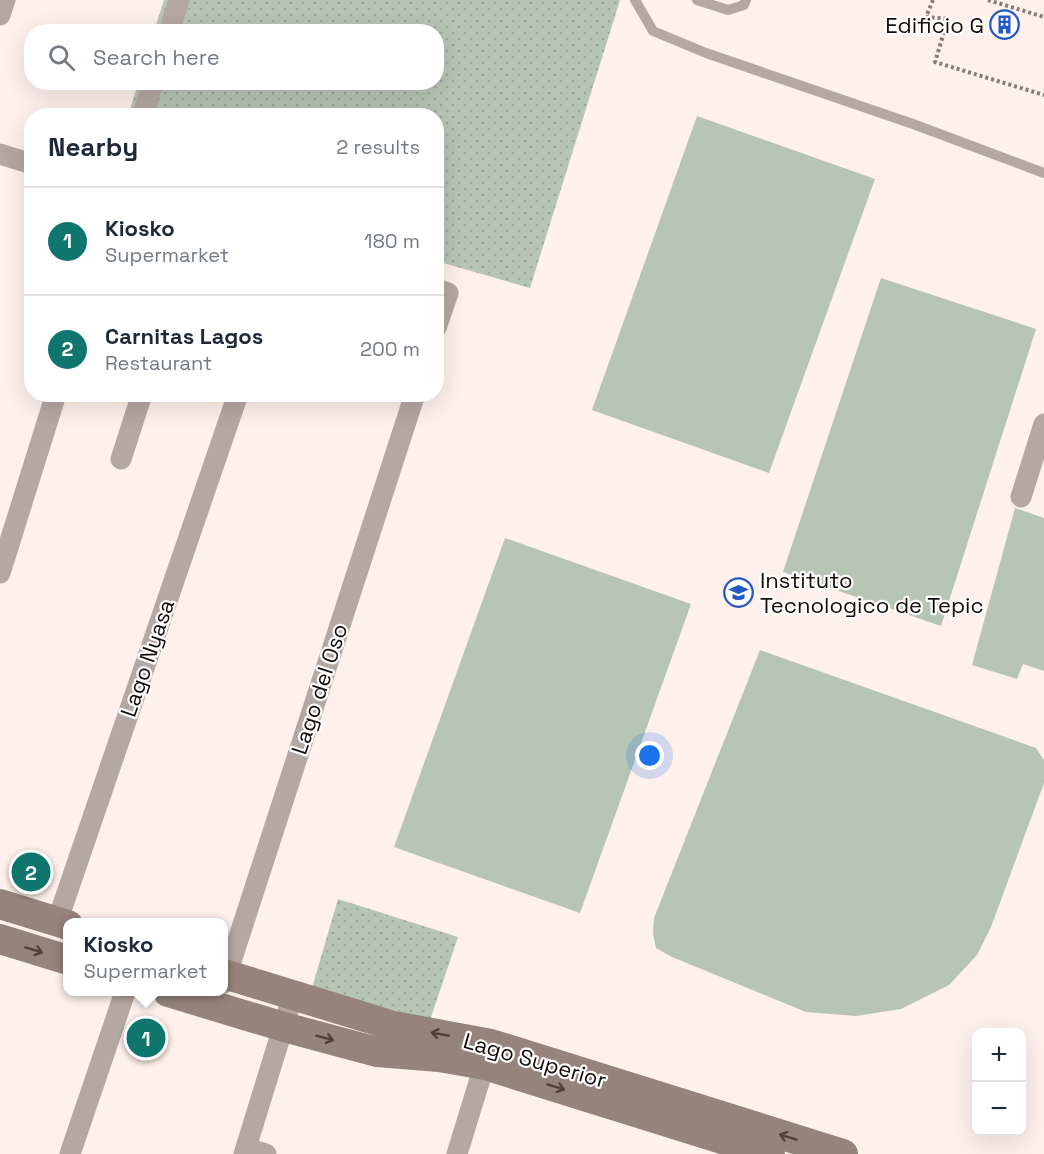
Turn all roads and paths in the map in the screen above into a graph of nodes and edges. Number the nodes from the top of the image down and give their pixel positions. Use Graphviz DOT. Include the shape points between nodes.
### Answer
graph roads {
  1 [pos="5,0"];
  2 [pos="179,0"];
  3 [pos="635,0"];
  4 [pos="697,0"];
  5 [pos="746,0"];
  6 [pos="933,0"];
  7 [pos="988,0"];
  8 [pos="0,15"];
  9 [pos="1044,17"];
  10 [pos="172,24"];
  11 [pos="151,90"];
  12 [pos="1044,95"];
  13 [pos="145,108"];
  14 [pos="0,154"];
  15 [pos="24,162"];
  16 [pos="1044,173"];
  17 [pos="53,402"];
  18 [pos="139,402"];
  19 [pos="235,402"];
  20 [pos="412,402"];
  21 [pos="1044,424"];
  22 [pos="121,459"];
  23 [pos="1021,497"];
  24 [pos="0,573"];
  25 [pos="0,904"];
  26 [pos="64,918"];
  27 [pos="62,924"];
  28 [pos="0,939"];
  29 [pos="63,958"];
  30 [pos="228,968"];
  31 [pos="228,987"];
  32 [pos="228,990"];
  33 [pos="293,995"];
  34 [pos="124,996"];
  35 [pos="284,1027"];
  36 [pos="488,1054"];
  37 [pos="252,1152"];
  38 [pos="70,1154"];
  39 [pos="457,1154"];
  40 [pos="770,1154"];
  41 [pos="843,1154"];
  1 -- 8 [label="street"];
  2 -- 10 [label="street"];
  3 -- 16 [label="lane" via="653,31 705,53"];
  4 -- 5 [label="lane" via="728,10 744,5"];
  6 -- 12 [label="path" via="926,17 948,19 935,62"];
  7 -- 9 [label="path"];
  11 -- 13 [label="street"];
  14 -- 15 [label="street"];
  17 -- 24 [label="street"];
  18 -- 22 [label="street"];
  19 -- 26 [label="street, Lago Nyasa"];
  20 -- 30 [label="street, Lago del Oso"];
  21 -- 23 [label="street"];
  25 -- 27 [label="street"];
  28 -- 29 [label="street, one-way"];
  31 -- 33 [label="street, Lago Superior"];
  32 -- 35 [label="street, Lago Superior"];
  33 -- 35 [label="street"];
  36 -- 33 [label="street, Lago Superior, one-way"];
  34 -- 38 [label="street"];
  35 -- 36 [label="street, Lago Superior, one-way" via="376,1052 439,1058"];
  35 -- 37 [label="street"];
  36 -- 39 [label="street"];
  36 -- 40 [label="street, Lago Superior, one-way"];
  41 -- 36 [label="street, Lago Superior, one-way"];
}
